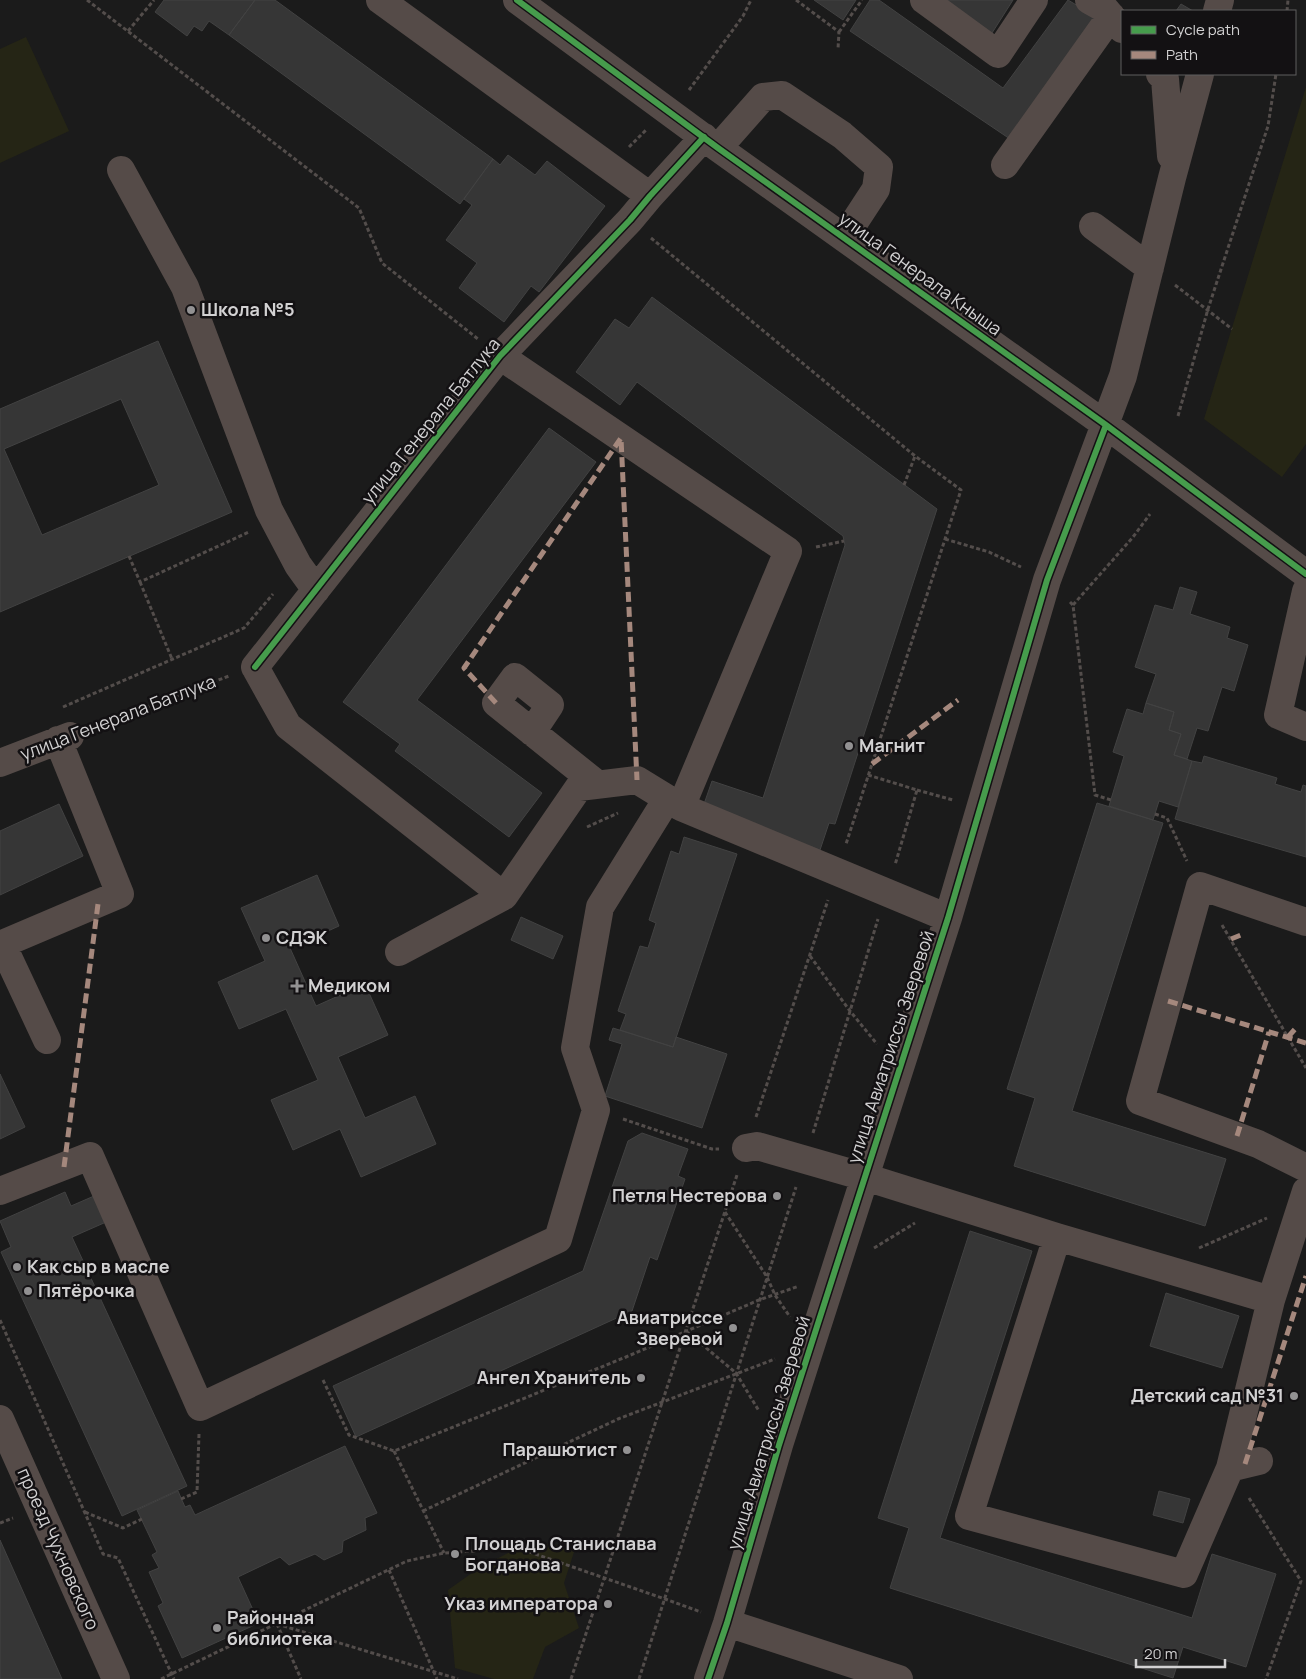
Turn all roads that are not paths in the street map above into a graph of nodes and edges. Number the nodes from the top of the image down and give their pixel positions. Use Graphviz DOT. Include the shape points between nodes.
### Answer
graph roads {
  1 [pos="380,0"];
  2 [pos="516,0"];
  3 [pos="924,0"];
  4 [pos="1034,0"];
  5 [pos="1089,0"];
  6 [pos="1117,22"];
  7 [pos="1161,75"];
  8 [pos="1200,75"];
  9 [pos="711,143"];
  10 [pos="1004,165"];
  11 [pos="120,170"];
  12 [pos="1172,178"];
  13 [pos="650,196"];
  14 [pos="1093,226"];
  15 [pos="844,238"];
  16 [pos="1150,268"];
  17 [pos="500,356"];
  18 [pos="1106,425"];
  19 [pos="1306,574"];
  20 [pos="316,590"];
  21 [pos="1306,591"];
  22 [pos="1306,727"];
  23 [pos="532,732"];
  24 [pos="0,763"];
  25 [pos="597,784"];
  26 [pos="669,800"];
  27 [pos="504,896"];
  28 [pos="948,918"];
  29 [pos="1306,922"];
  30 [pos="399,952"];
  31 [pos="47,1040"];
  32 [pos="746,1148"];
  33 [pos="1306,1168"];
  34 [pos="866,1177"];
  35 [pos="0,1191"];
  36 [pos="1304,1197"];
  37 [pos="1058,1237"];
  38 [pos="1271,1300"];
  39 [pos="0,1419"];
  40 [pos="1259,1461"];
  41 [pos="1230,1468"];
  42 [pos="727,1623"];
  43 [pos="116,1679"];
  44 [pos="708,1679"];
  45 [pos="899,1679"];
  1 -- 13 [label="street"];
  2 -- 9 [label="street, улица Генерала Кныша"];
  3 -- 4 [label="street" via="998,54"];
  5 -- 6 [label="street" via="1105,9"];
  6 -- 10 [label="street"];
  7 -- 12 [label="street" via="1164,80"];
  8 -- 12 [label="street, улица Авиатриссы Зверевой"];
  9 -- 13 [label="street, улица Генерала Батлука"];
  9 -- 15 [label="street, улица Генерала Кныша"];
  9 -- 15 [label="street, улица Генерала Батлука" via="763,97 772,94 782,95 842,135 879,167 876,189"];
  11 -- 20 [label="street" via="185,287 269,510 298,565"];
  12 -- 16 [label="street, улица Авиатриссы Зверевой"];
  13 -- 17 [label="street, улица Генерала Батлука"];
  14 -- 16 [label="street"];
  15 -- 18 [label="street, улица Генерала Кныша"];
  16 -- 18 [label="street, улица Авиатриссы Зверевой" via="1124,376"];
  17 -- 20 [label="street, улица Генерала Батлука"];
  17 -- 26 [label="street" via="788,551"];
  18 -- 19 [label="street, улица Генерала Кныша"];
  18 -- 28 [label="street, улица Авиатриссы Зверевой" via="1047,580"];
  20 -- 27 [label="street, улица Генерала Батлука" via="246,670 288,726"];
  21 -- 22 [label="street" via="1278,715"];
  23 -- 25 [label="street"];
  24 -- 31 [label="street, улица Генерала Батлука" via="64,738 120,894 2,944"];
  25 -- 26 [label="street" via="637,780"];
  25 -- 27 [label="street" via="579,787"];
  26 -- 28 [label="street"];
  26 -- 35 [label="street" via="600,907 575,1048 596,1110 558,1239 200,1407 90,1156"];
  27 -- 30 [label="street"];
  28 -- 34 [label="street, улица Авиатриссы Зверевой"];
  29 -- 33 [label="street" via="1200,886 1140,1101 1258,1144"];
  32 -- 34 [label="street" via="756,1146"];
  34 -- 37 [label="street"];
  34 -- 42 [label="street, улица Авиатриссы Зверевой" via="779,1445"];
  36 -- 38 [label="street"];
  37 -- 38 [label="street"];
  37 -- 41 [label="street" via="969,1516 1184,1574"];
  38 -- 41 [label="street"];
  39 -- 43 [label="street, проезд Чухновского"];
  40 -- 41 [label="street"];
  42 -- 44 [label="street, улица Авиатриссы Зверевой"];
  42 -- 45 [label="street"];
}
